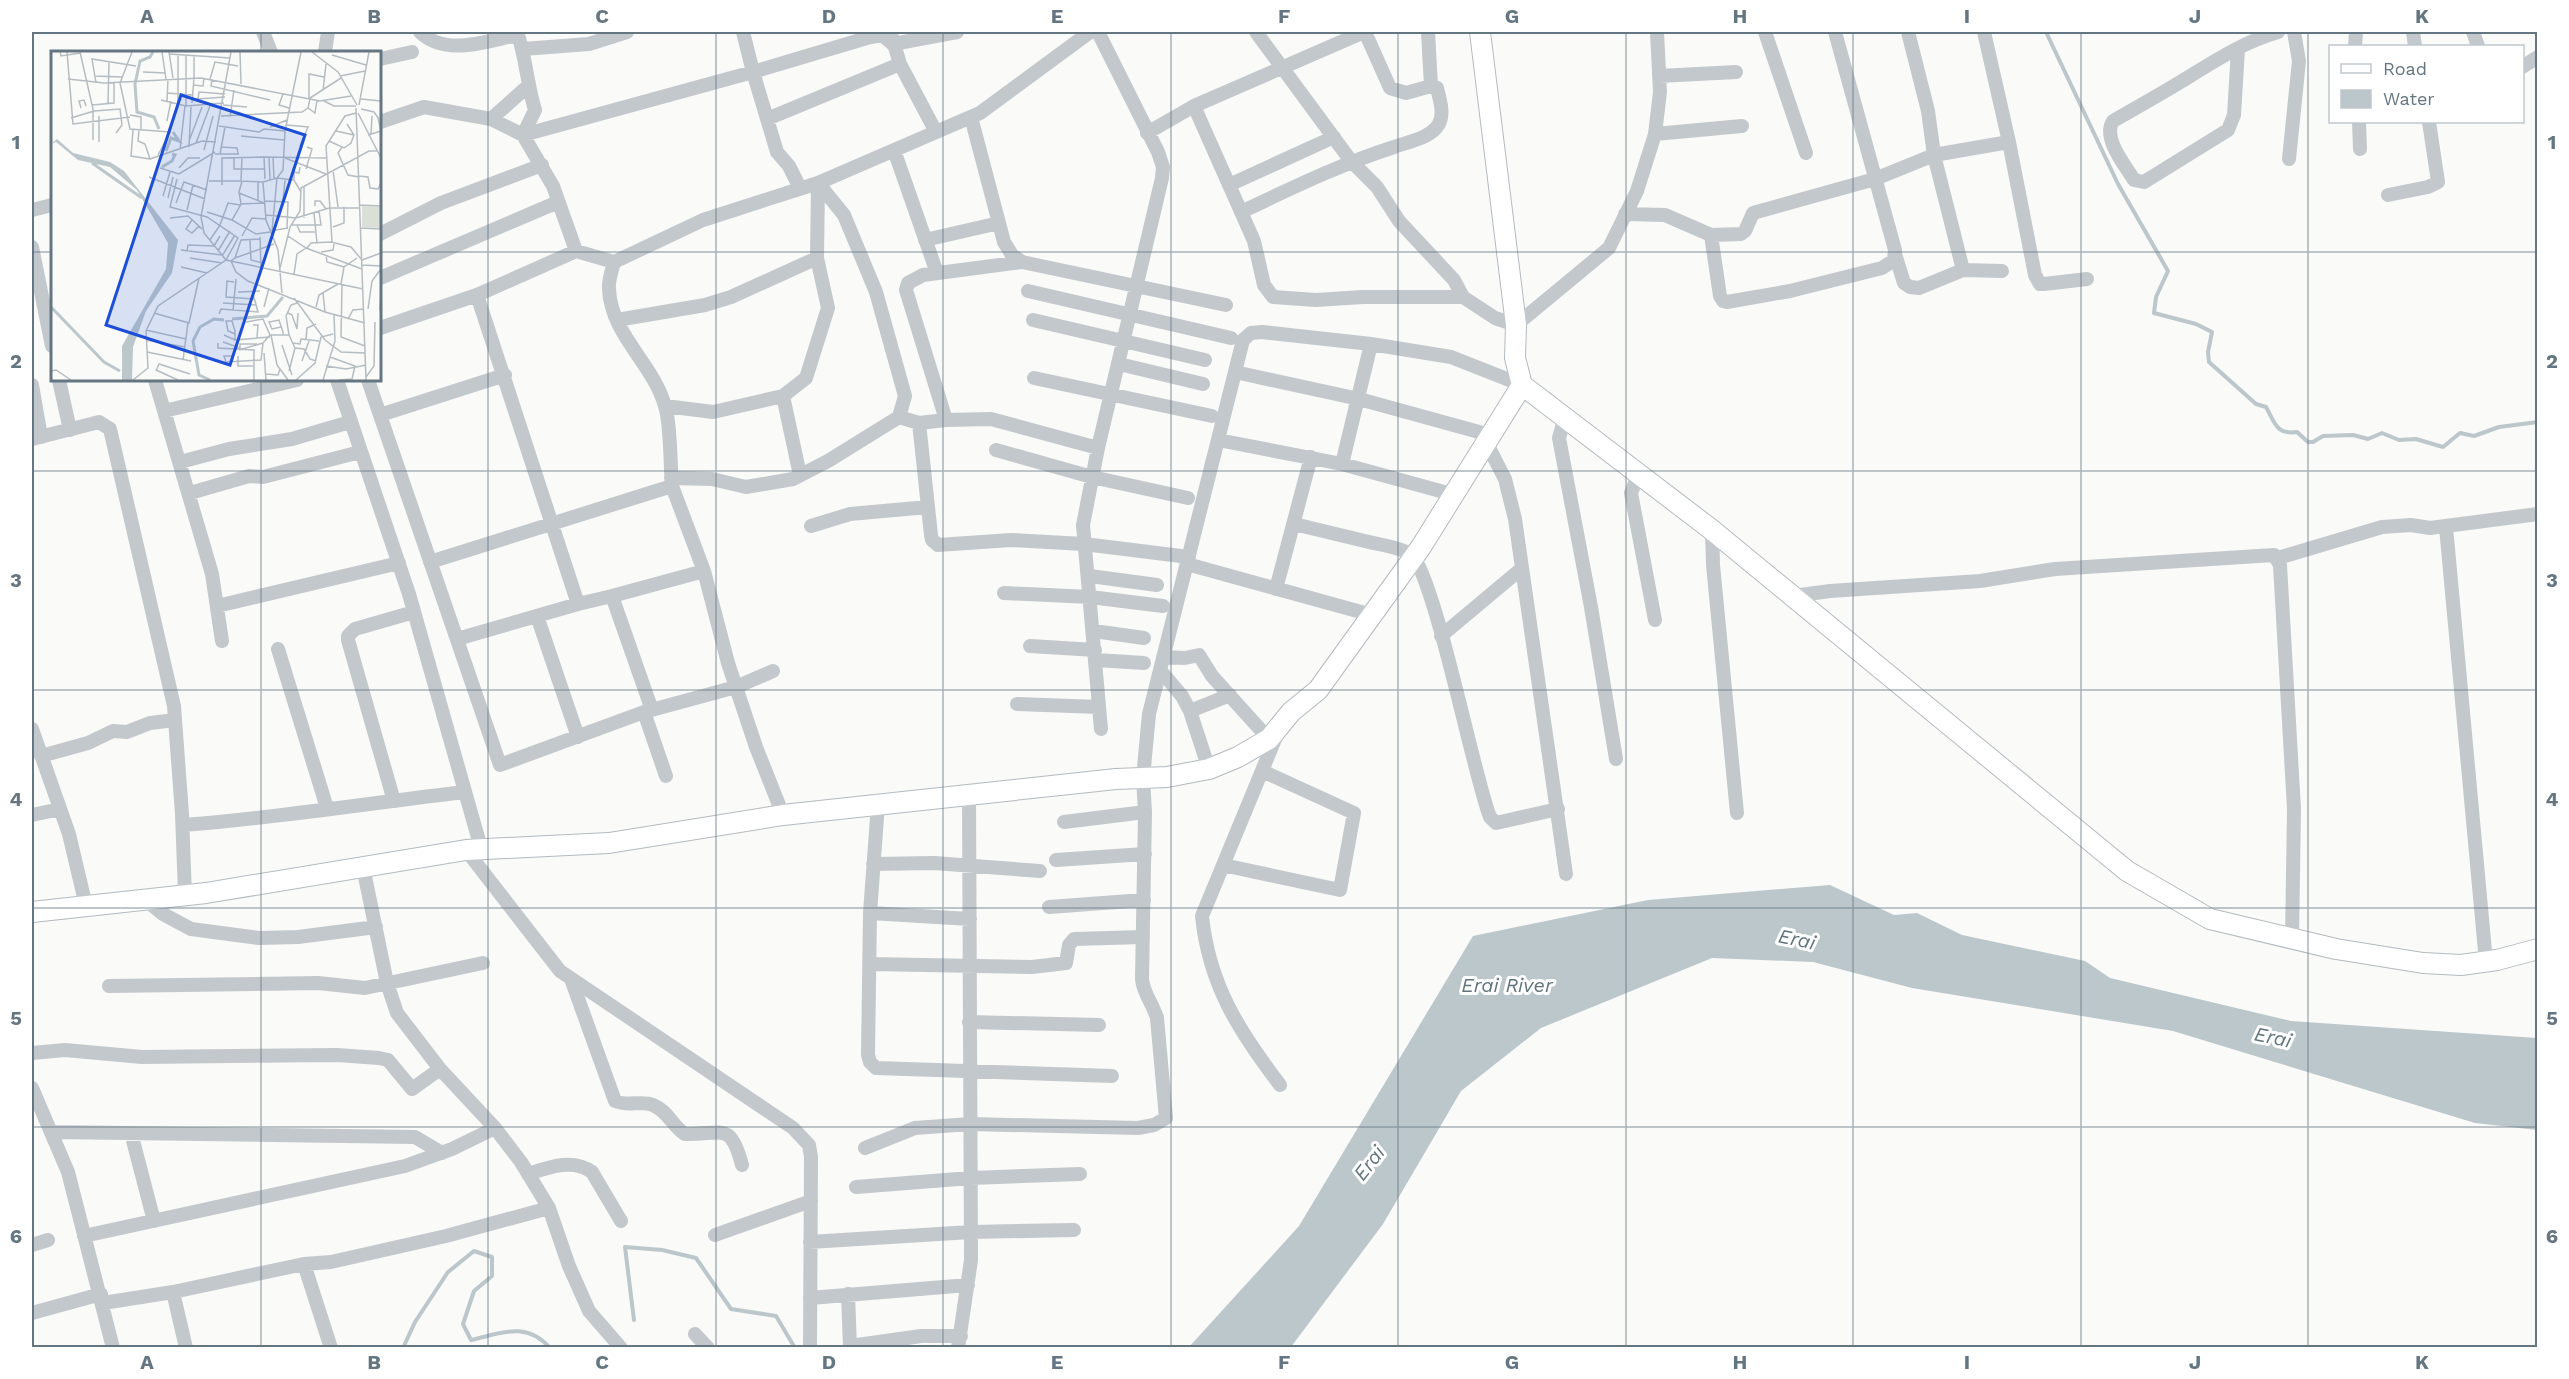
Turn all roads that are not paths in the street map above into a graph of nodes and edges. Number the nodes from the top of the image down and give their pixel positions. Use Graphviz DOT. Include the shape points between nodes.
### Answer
graph roads {
  1 [pos="263,32"];
  2 [pos="328,32"];
  3 [pos="420,32"];
  4 [pos="627,32"];
  5 [pos="743,32"];
  6 [pos="957,32"];
  7 [pos="1089,32"];
  8 [pos="1257,32"];
  9 [pos="1365,32"];
  10 [pos="1428,32"];
  11 [pos="1480,32"];
  12 [pos="1657,32"];
  13 [pos="1765,32"];
  14 [pos="1835,32"];
  15 [pos="1908,32"];
  16 [pos="1984,32"];
  17 [pos="2278,32"];
  18 [pos="2294,32"];
  19 [pos="518,33"];
  20 [pos="892,38"];
  21 [pos="2238,49"];
  22 [pos="523,50"];
  23 [pos="271,51"];
  24 [pos="325,51"];
  25 [pos="412,52"];
  26 [pos="2538,57"];
  27 [pos="381,59"];
  28 [pos="900,64"];
  29 [pos="1283,66"];
  30 [pos="2524,66"];
  31 [pos="753,72"];
  32 [pos="1736,72"];
  33 [pos="1659,76"];
  34 [pos="528,86"];
  35 [pos="1431,86"];
  36 [pos="1194,106"];
  37 [pos="971,117"];
  38 [pos="491,119"];
  39 [pos="767,119"];
  40 [pos="381,122"];
  41 [pos="2358,123"];
  42 [pos="2429,123"];
  43 [pos="1742,126"];
  44 [pos="936,132"];
  45 [pos="1147,132"];
  46 [pos="1655,134"];
  47 [pos="523,135"];
  48 [pos="1334,137"];
  49 [pos="2009,142"];
  50 [pos="2360,149"];
  51 [pos="894,150"];
  52 [pos="1806,153"];
  53 [pos="1934,155"];
  54 [pos="2289,159"];
  55 [pos="1351,161"];
  56 [pos="542,165"];
  57 [pos="1875,179"];
  58 [pos="818,183"];
  59 [pos="1229,186"];
  60 [pos="800,188"];
  61 [pos="2388,195"];
  62 [pos="558,202"];
  63 [pos="51,206"];
  64 [pos="32,210"];
  65 [pos="1241,212"];
  66 [pos="1625,214"];
  67 [pos="999,223"];
  68 [pos="381,233"];
  69 [pos="1711,235"];
  70 [pos="926,240"];
  71 [pos="32,247"];
  72 [pos="576,251"];
  73 [pos="1895,254"];
  74 [pos="818,258"];
  75 [pos="614,262"];
  76 [pos="1022,262"];
  77 [pos="1963,270"];
  78 [pos="2001,271"];
  79 [pos="937,273"];
  80 [pos="35,276"];
  81 [pos="381,278"];
  82 [pos="2087,279"];
  83 [pos="1136,286"];
  84 [pos="1028,291"];
  85 [pos="477,295"];
  86 [pos="1463,297"];
  87 [pos="1226,304"];
  88 [pos="1131,314"];
  89 [pos="617,320"];
  90 [pos="1033,320"];
  91 [pos="1516,325"];
  92 [pos="381,328"];
  93 [pos="1231,338"];
  94 [pos="1125,341"];
  95 [pos="51,342"];
  96 [pos="1371,344"];
  97 [pos="1205,360"];
  98 [pos="1119,364"];
  99 [pos="1235,372"];
  100 [pos="505,375"];
  101 [pos="1034,378"];
  102 [pos="59,381"];
  103 [pos="155,381"];
  104 [pos="293,381"];
  105 [pos="337,381"];
  106 [pos="368,381"];
  107 [pos="1203,384"];
  108 [pos="32,385"];
  109 [pos="1522,385"];
  110 [pos="1112,394"];
  111 [pos="783,396"];
  112 [pos="1359,399"];
  113 [pos="665,406"];
  114 [pos="164,411"];
  115 [pos="380,415"];
  116 [pos="1212,416"];
  117 [pos="899,417"];
  118 [pos="1565,417"];
  119 [pos="946,420"];
  120 [pos="350,422"];
  121 [pos="918,423"];
  122 [pos="70,430"];
  123 [pos="36,438"];
  124 [pos="1488,439"];
  125 [pos="1218,440"];
  126 [pos="1098,448"];
  127 [pos="996,450"];
  128 [pos="360,452"];
  129 [pos="1311,457"];
  130 [pos="180,462"];
  131 [pos="1342,464"];
  132 [pos="1639,473"];
  133 [pos="800,475"];
  134 [pos="1092,477"];
  135 [pos="671,482"];
  136 [pos="190,493"];
  137 [pos="1455,495"];
  138 [pos="1188,498"];
  139 [pos="928,507"];
  140 [pos="2537,514"];
  141 [pos="2538,520"];
  142 [pos="554,523"];
  143 [pos="1294,524"];
  144 [pos="811,526"];
  145 [pos="2446,527"];
  146 [pos="1712,530"];
  147 [pos="1084,544"];
  148 [pos="1414,557"];
  149 [pos="2278,558"];
  150 [pos="1188,560"];
  151 [pos="430,561"];
  152 [pos="399,563"];
  153 [pos="1521,569"];
  154 [pos="704,571"];
  155 [pos="1089,576"];
  156 [pos="1157,585"];
  157 [pos="1276,589"];
  158 [pos="1004,593"];
  159 [pos="612,596"];
  160 [pos="1793,596"];
  161 [pos="1090,597"];
  162 [pos="578,604"];
  163 [pos="217,606"];
  164 [pos="1162,606"];
  165 [pos="414,612"];
  166 [pos="1372,615"];
  167 [pos="537,616"];
  168 [pos="1655,620"];
  169 [pos="1094,631"];
  170 [pos="1441,636"];
  171 [pos="1144,638"];
  172 [pos="457,639"];
  173 [pos="222,641"];
  174 [pos="1030,646"];
  175 [pos="278,649"];
  176 [pos="1096,655"];
  177 [pos="1143,663"];
  178 [pos="1162,664"];
  179 [pos="773,671"];
  180 [pos="736,687"];
  181 [pos="1230,695"];
  182 [pos="1017,704"];
  183 [pos="1100,707"];
  184 [pos="648,711"];
  185 [pos="1190,711"];
  186 [pos="175,720"];
  187 [pos="32,729"];
  188 [pos="1101,729"];
  189 [pos="1274,733"];
  190 [pos="578,736"];
  191 [pos="41,756"];
  192 [pos="1616,759"];
  193 [pos="1209,769"];
  194 [pos="1262,771"];
  195 [pos="666,776"];
  196 [pos="1143,778"];
  197 [pos="464,792"];
  198 [pos="969,795"];
  199 [pos="394,801"];
  200 [pos="878,804"];
  201 [pos="327,808"];
  202 [pos="60,809"];
  203 [pos="1558,809"];
  204 [pos="1145,812"];
  205 [pos="1737,813"];
  206 [pos="32,815"];
  207 [pos="783,815"];
  208 [pos="1064,822"];
  209 [pos="183,825"];
  210 [pos="474,849"];
  211 [pos="1144,854"];
  212 [pos="1056,860"];
  213 [pos="873,864"];
  214 [pos="1223,865"];
  215 [pos="970,866"];
  216 [pos="363,867"];
  217 [pos="1040,871"];
  218 [pos="1566,874"];
  219 [pos="185,895"];
  220 [pos="146,900"];
  221 [pos="1144,900"];
  222 [pos="86,906"];
  223 [pos="1049,907"];
  224 [pos="32,912"];
  225 [pos="870,913"];
  226 [pos="970,919"];
  227 [pos="376,927"];
  228 [pos="1143,937"];
  229 [pos="2292,939"];
  230 [pos="2538,949"];
  231 [pos="2486,962"];
  232 [pos="483,963"];
  233 [pos="870,964"];
  234 [pos="970,964"];
  235 [pos="571,979"];
  236 [pos="387,983"];
  237 [pos="110,986"];
  238 [pos="969,1022"];
  239 [pos="1098,1025"];
  240 [pos="32,1053"];
  241 [pos="440,1070"];
  242 [pos="970,1072"];
  243 [pos="1112,1076"];
  244 [pos="1280,1085"];
  245 [pos="32,1088"];
  246 [pos="970,1124"];
  247 [pos="495,1128"];
  248 [pos="51,1132"];
  249 [pos="131,1133"];
  250 [pos="865,1148"];
  251 [pos="442,1153"];
  252 [pos="742,1165"];
  253 [pos="528,1174"];
  254 [pos="1080,1174"];
  255 [pos="971,1178"];
  256 [pos="856,1187"];
  257 [pos="811,1201"];
  258 [pos="549,1208"];
  259 [pos="154,1221"];
  260 [pos="621,1221"];
  261 [pos="1074,1230"];
  262 [pos="971,1232"];
  263 [pos="715,1235"];
  264 [pos="84,1236"];
  265 [pos="48,1240"];
  266 [pos="810,1242"];
  267 [pos="32,1245"];
  268 [pos="304,1264"];
  269 [pos="968,1285"];
  270 [pos="173,1292"];
  271 [pos="848,1294"];
  272 [pos="102,1298"];
  273 [pos="810,1298"];
  274 [pos="32,1313"];
  275 [pos="695,1334"];
  276 [pos="960,1342"];
  277 [pos="113,1347"];
  278 [pos="186,1347"];
  279 [pos="331,1347"];
  280 [pos="621,1347"];
  281 [pos="708,1347"];
  282 [pos="810,1347"];
  283 [pos="850,1347"];
  1 -- 23 [label="street"];
  2 -- 24 [label="street"];
  3 -- 19 [label="street" via="451,47"];
  4 -- 22 [label="street" via="589,44"];
  5 -- 31 [label="street"];
  6 -- 20 [label="street"];
  7 -- 37 [label="street"];
  7 -- 45 [label="street"];
  8 -- 29 [label="street"];
  9 -- 29 [label="street"];
  9 -- 35 [label="street" via="1390,88 1406,93"];
  10 -- 35 [label="street"];
  11 -- 91 [label="main road"];
  12 -- 33 [label="street"];
  13 -- 52 [label="street"];
  14 -- 57 [label="street"];
  15 -- 53 [label="street" via="1928,111"];
  16 -- 49 [label="street"];
  17 -- 21 [label="street"];
  18 -- 54 [label="street" via="2300,62"];
  19 -- 22 [label="street"];
  20 -- 28 [label="street"];
  20 -- 31 [label="street" via="882,35"];
  21 -- 21 [label="street" via="2112,123 2112,140 2134,180 2144,182 2228,129 2234,116"];
  22 -- 34 [label="street"];
  25 -- 27 [label="street"];
  26 -- 30 [label="street"];
  28 -- 39 [label="street"];
  28 -- 44 [label="street"];
  29 -- 36 [label="street"];
  29 -- 48 [label="street"];
  31 -- 39 [label="street"];
  31 -- 47 [label="street"];
  32 -- 33 [label="street"];
  33 -- 46 [label="street"];
  34 -- 38 [label="street"];
  34 -- 47 [label="street" via="535,110"];
  35 -- 55 [label="street" via="1437,88 1441,109 1436,128 1422,137"];
  36 -- 45 [label="street"];
  36 -- 59 [label="street"];
  37 -- 44 [label="street"];
  37 -- 67 [label="street"];
  38 -- 40 [label="street" via="424,107"];
  38 -- 47 [label="street"];
  39 -- 60 [label="street" via="777,152"];
  41 -- 50 [label="street"];
  42 -- 61 [label="street" via="2438,182"];
  43 -- 46 [label="street"];
  44 -- 51 [label="street"];
  45 -- 83 [label="street" via="1163,167"];
  46 -- 66 [label="street"];
  47 -- 56 [label="street"];
  48 -- 55 [label="street"];
  48 -- 59 [label="street"];
  49 -- 53 [label="street"];
  49 -- 82 [label="street" via="2037,280 2044,284"];
  51 -- 58 [label="street"];
  51 -- 70 [label="street"];
  53 -- 57 [label="street"];
  53 -- 77 [label="street"];
  55 -- 65 [label="street"];
  55 -- 86 [label="street" via="1454,280"];
  56 -- 62 [label="street"];
  56 -- 68 [label="street" via="441,203"];
  57 -- 69 [label="street" via="1753,213 1741,234"];
  57 -- 73 [label="street"];
  58 -- 60 [label="street"];
  58 -- 74 [label="street"];
  58 -- 117 [label="street" via="844,215 876,292 905,396"];
  59 -- 65 [label="street"];
  60 -- 75 [label="street" via="704,220"];
  62 -- 72 [label="street"];
  62 -- 81 [label="street"];
  63 -- 64 [label="street"];
  65 -- 86 [label="street" via="1254,241 1266,289 1276,299"];
  66 -- 69 [label="street" via="1670,216"];
  66 -- 91 [label="street" via="1609,248"];
  67 -- 70 [label="street"];
  67 -- 76 [label="street" via="1008,249"];
  69 -- 73 [label="street" via="1720,296 1728,302 1882,268 1891,263"];
  70 -- 79 [label="street"];
  71 -- 80 [label="street"];
  72 -- 75 [label="street"];
  72 -- 85 [label="street"];
  73 -- 77 [label="street" via="1904,283 1914,288"];
  74 -- 89 [label="street" via="731,297"];
  74 -- 111 [label="street" via="828,308 806,378"];
  75 -- 89 [label="street" via="609,289"];
  76 -- 79 [label="street"];
  76 -- 83 [label="street"];
  77 -- 78 [label="street"];
  79 -- 119 [label="street" via="914,278 906,290"];
  80 -- 95 [label="street"];
  83 -- 87 [label="street"];
  83 -- 88 [label="street"];
  84 -- 88 [label="street"];
  85 -- 92 [label="street"];
  85 -- 100 [label="street"];
  86 -- 91 [label="street" via="1495,318"];
  88 -- 93 [label="street"];
  88 -- 94 [label="street"];
  89 -- 113 [label="street" via="624,338 645,364"];
  90 -- 94 [label="street"];
  91 -- 109 [label="main road" via="1515,358"];
  94 -- 97 [label="street"];
  94 -- 98 [label="street"];
  96 -- 99 [label="street" via="1255,332 1243,340"];
  96 -- 109 [label="street" via="1452,357"];
  96 -- 112 [label="street"];
  98 -- 107 [label="street"];
  98 -- 110 [label="street"];
  99 -- 112 [label="street"];
  99 -- 125 [label="street"];
  100 -- 115 [label="street"];
  100 -- 142 [label="street"];
  101 -- 110 [label="street"];
  102 -- 122 [label="street"];
  103 -- 114 [label="street"];
  104 -- 114 [label="street"];
  105 -- 120 [label="street"];
  106 -- 115 [label="street"];
  108 -- 123 [label="street"];
  109 -- 118 [label="main road"];
  109 -- 124 [label="main road"];
  110 -- 116 [label="street"];
  110 -- 126 [label="street"];
  111 -- 113 [label="street" via="713,412"];
  111 -- 133 [label="street"];
  112 -- 124 [label="street"];
  112 -- 131 [label="street"];
  113 -- 135 [label="street"];
  114 -- 130 [label="street"];
  115 -- 151 [label="street"];
  117 -- 121 [label="street"];
  117 -- 133 [label="street"];
  118 -- 132 [label="main road"];
  118 -- 192 [label="street" via="1559,438"];
  119 -- 121 [label="street"];
  119 -- 126 [label="street" via="991,419"];
  120 -- 128 [label="street"];
  120 -- 130 [label="street" via="292,439"];
  121 -- 139 [label="street"];
  122 -- 123 [label="street"];
  122 -- 186 [label="street" via="99,422 110,429"];
  124 -- 137 [label="main road"];
  124 -- 153 [label="street" via="1510,498"];
  125 -- 129 [label="street"];
  125 -- 150 [label="street"];
  126 -- 134 [label="street"];
  127 -- 134 [label="street"];
  128 -- 136 [label="street"];
  128 -- 152 [label="street"];
  129 -- 131 [label="street"];
  129 -- 143 [label="street"];
  130 -- 136 [label="street"];
  131 -- 137 [label="street"];
  132 -- 146 [label="main road"];
  132 -- 168 [label="street" via="1631,493"];
  133 -- 135 [label="street" via="746,487 712,479"];
  134 -- 138 [label="street"];
  134 -- 147 [label="street" via="1083,525"];
  135 -- 142 [label="street"];
  135 -- 154 [label="street"];
  136 -- 163 [label="street"];
  137 -- 148 [label="main road"];
  139 -- 144 [label="street" via="850,514"];
  139 -- 147 [label="street" via="932,540 938,545 1011,540"];
  140 -- 141 [label="street"];
  140 -- 145 [label="street"];
  142 -- 151 [label="street"];
  142 -- 162 [label="street"];
  143 -- 148 [label="street" via="1383,545"];
  143 -- 157 [label="street"];
  145 -- 149 [label="street" via="2382,527"];
  145 -- 231 [label="street"];
  146 -- 160 [label="main road"];
  146 -- 205 [label="street"];
  147 -- 150 [label="street"];
  147 -- 155 [label="street"];
  148 -- 166 [label="main road"];
  148 -- 170 [label="street"];
  149 -- 160 [label="street" via="2268,554 2055,569 1980,581"];
  149 -- 229 [label="street" via="2294,809"];
  150 -- 157 [label="street"];
  150 -- 178 [label="street"];
  151 -- 172 [label="street"];
  152 -- 163 [label="street"];
  152 -- 165 [label="street"];
  153 -- 170 [label="street"];
  153 -- 203 [label="street"];
  154 -- 159 [label="street"];
  154 -- 180 [label="street"];
  155 -- 156 [label="street"];
  155 -- 161 [label="street"];
  157 -- 166 [label="street"];
  158 -- 161 [label="street"];
  159 -- 162 [label="street"];
  159 -- 184 [label="street"];
  160 -- 229 [label="main road" via="2127,871 2210,919"];
  161 -- 164 [label="street"];
  161 -- 169 [label="street"];
  162 -- 167 [label="street"];
  163 -- 173 [label="street"];
  165 -- 197 [label="street"];
  165 -- 199 [label="street" via="355,629 348,636"];
  166 -- 189 [label="main road" via="1318,690 1291,712"];
  167 -- 172 [label="street"];
  167 -- 190 [label="street"];
  169 -- 171 [label="street"];
  169 -- 176 [label="street"];
  170 -- 203 [label="street" via="1491,820 1496,823"];
  172 -- 190 [label="street" via="500,765"];
  174 -- 176 [label="street"];
  175 -- 201 [label="street"];
  176 -- 177 [label="street"];
  176 -- 183 [label="street"];
  178 -- 181 [label="street" via="1199,655"];
  178 -- 185 [label="street"];
  178 -- 196 [label="street" via="1149,714"];
  179 -- 180 [label="street"];
  180 -- 184 [label="street"];
  180 -- 207 [label="street"];
  181 -- 185 [label="street"];
  181 -- 189 [label="street"];
  182 -- 183 [label="street"];
  183 -- 188 [label="street"];
  184 -- 190 [label="street"];
  184 -- 195 [label="street"];
  185 -- 193 [label="street"];
  186 -- 191 [label="street" via="150,723 127,732 113,731 88,743"];
  186 -- 209 [label="street"];
  187 -- 191 [label="street"];
  189 -- 193 [label="main road" via="1238,757"];
  189 -- 194 [label="street"];
  191 -- 202 [label="street"];
  193 -- 196 [label="main road"];
  194 -- 214 [label="street"];
  194 -- 214 [label="street" via="1354,813 1340,890"];
  196 -- 198 [label="main road"];
  196 -- 204 [label="street"];
  197 -- 199 [label="street"];
  197 -- 210 [label="street"];
  198 -- 200 [label="main road"];
  198 -- 215 [label="street"];
  199 -- 201 [label="street"];
  200 -- 207 [label="main road"];
  200 -- 213 [label="street"];
  201 -- 209 [label="street" via="266,819"];
  202 -- 206 [label="street"];
  202 -- 222 [label="street"];
  203 -- 218 [label="street"];
  204 -- 208 [label="street"];
  204 -- 211 [label="street"];
  207 -- 210 [label="main road" via="609,843"];
  209 -- 219 [label="street"];
  210 -- 216 [label="main road"];
  210 -- 235 [label="street" via="560,970"];
  211 -- 212 [label="street"];
  211 -- 221 [label="street"];
  213 -- 215 [label="street"];
  213 -- 225 [label="street"];
  214 -- 244 [label="street" via="1202,916 1214,975 1227,1006"];
  215 -- 217 [label="street"];
  215 -- 226 [label="street"];
  216 -- 219 [label="main road"];
  216 -- 227 [label="street"];
  219 -- 220 [label="main road"];
  220 -- 222 [label="main road"];
  220 -- 227 [label="street" via="191,929 260,938"];
  221 -- 223 [label="street"];
  221 -- 228 [label="street"];
  222 -- 224 [label="main road"];
  225 -- 226 [label="street"];
  225 -- 233 [label="street"];
  226 -- 234 [label="street"];
  227 -- 236 [label="street"];
  228 -- 234 [label="street" via="1074,939 1066,963 1032,967"];
  228 -- 246 [label="street" via="1142,986 1157,1018 1166,1118 1138,1128"];
  229 -- 231 [label="main road" via="2423,963"];
  230 -- 231 [label="main road"];
  232 -- 236 [label="street"];
  233 -- 234 [label="street"];
  233 -- 242 [label="street" via="868,1055 872,1066"];
  234 -- 238 [label="street"];
  235 -- 252 [label="street" via="615,1101 656,1106 685,1134 726,1134 734,1140"];
  235 -- 257 [label="street" via="804,1138 810,1150"];
  236 -- 237 [label="street" via="365,988 318,983"];
  236 -- 241 [label="street" via="397,1013"];
  238 -- 239 [label="street"];
  238 -- 242 [label="street"];
  240 -- 241 [label="street" via="65,1050 142,1057 379,1058 388,1060 412,1089"];
  241 -- 247 [label="street"];
  242 -- 243 [label="street"];
  242 -- 246 [label="street"];
  245 -- 248 [label="street"];
  246 -- 250 [label="street" via="915,1128"];
  246 -- 255 [label="street"];
  247 -- 251 [label="street"];
  247 -- 253 [label="street"];
  248 -- 249 [label="street"];
  248 -- 264 [label="street" via="68,1172"];
  249 -- 251 [label="street" via="415,1137"];
  249 -- 259 [label="street"];
  251 -- 259 [label="street" via="405,1166"];
  253 -- 258 [label="street"];
  253 -- 260 [label="street" via="551,1166 585,1167 592,1172"];
  254 -- 255 [label="street"];
  255 -- 256 [label="street"];
  255 -- 262 [label="street"];
  257 -- 263 [label="street"];
  257 -- 266 [label="street"];
  258 -- 268 [label="street" via="446,1236 331,1262"];
  258 -- 280 [label="street" via="589,1311"];
  259 -- 264 [label="street"];
  261 -- 262 [label="street"];
  262 -- 266 [label="street"];
  262 -- 269 [label="street"];
  264 -- 272 [label="street"];
  265 -- 267 [label="street"];
  266 -- 273 [label="street"];
  268 -- 270 [label="street"];
  268 -- 279 [label="street"];
  269 -- 271 [label="street"];
  269 -- 276 [label="street"];
  270 -- 272 [label="street"];
  270 -- 278 [label="street"];
  271 -- 273 [label="street"];
  271 -- 283 [label="street"];
  272 -- 274 [label="street"];
  272 -- 277 [label="street"];
  273 -- 282 [label="street"];
  275 -- 281 [label="street"];
  276 -- 283 [label="street" via="921,1336"];
}
